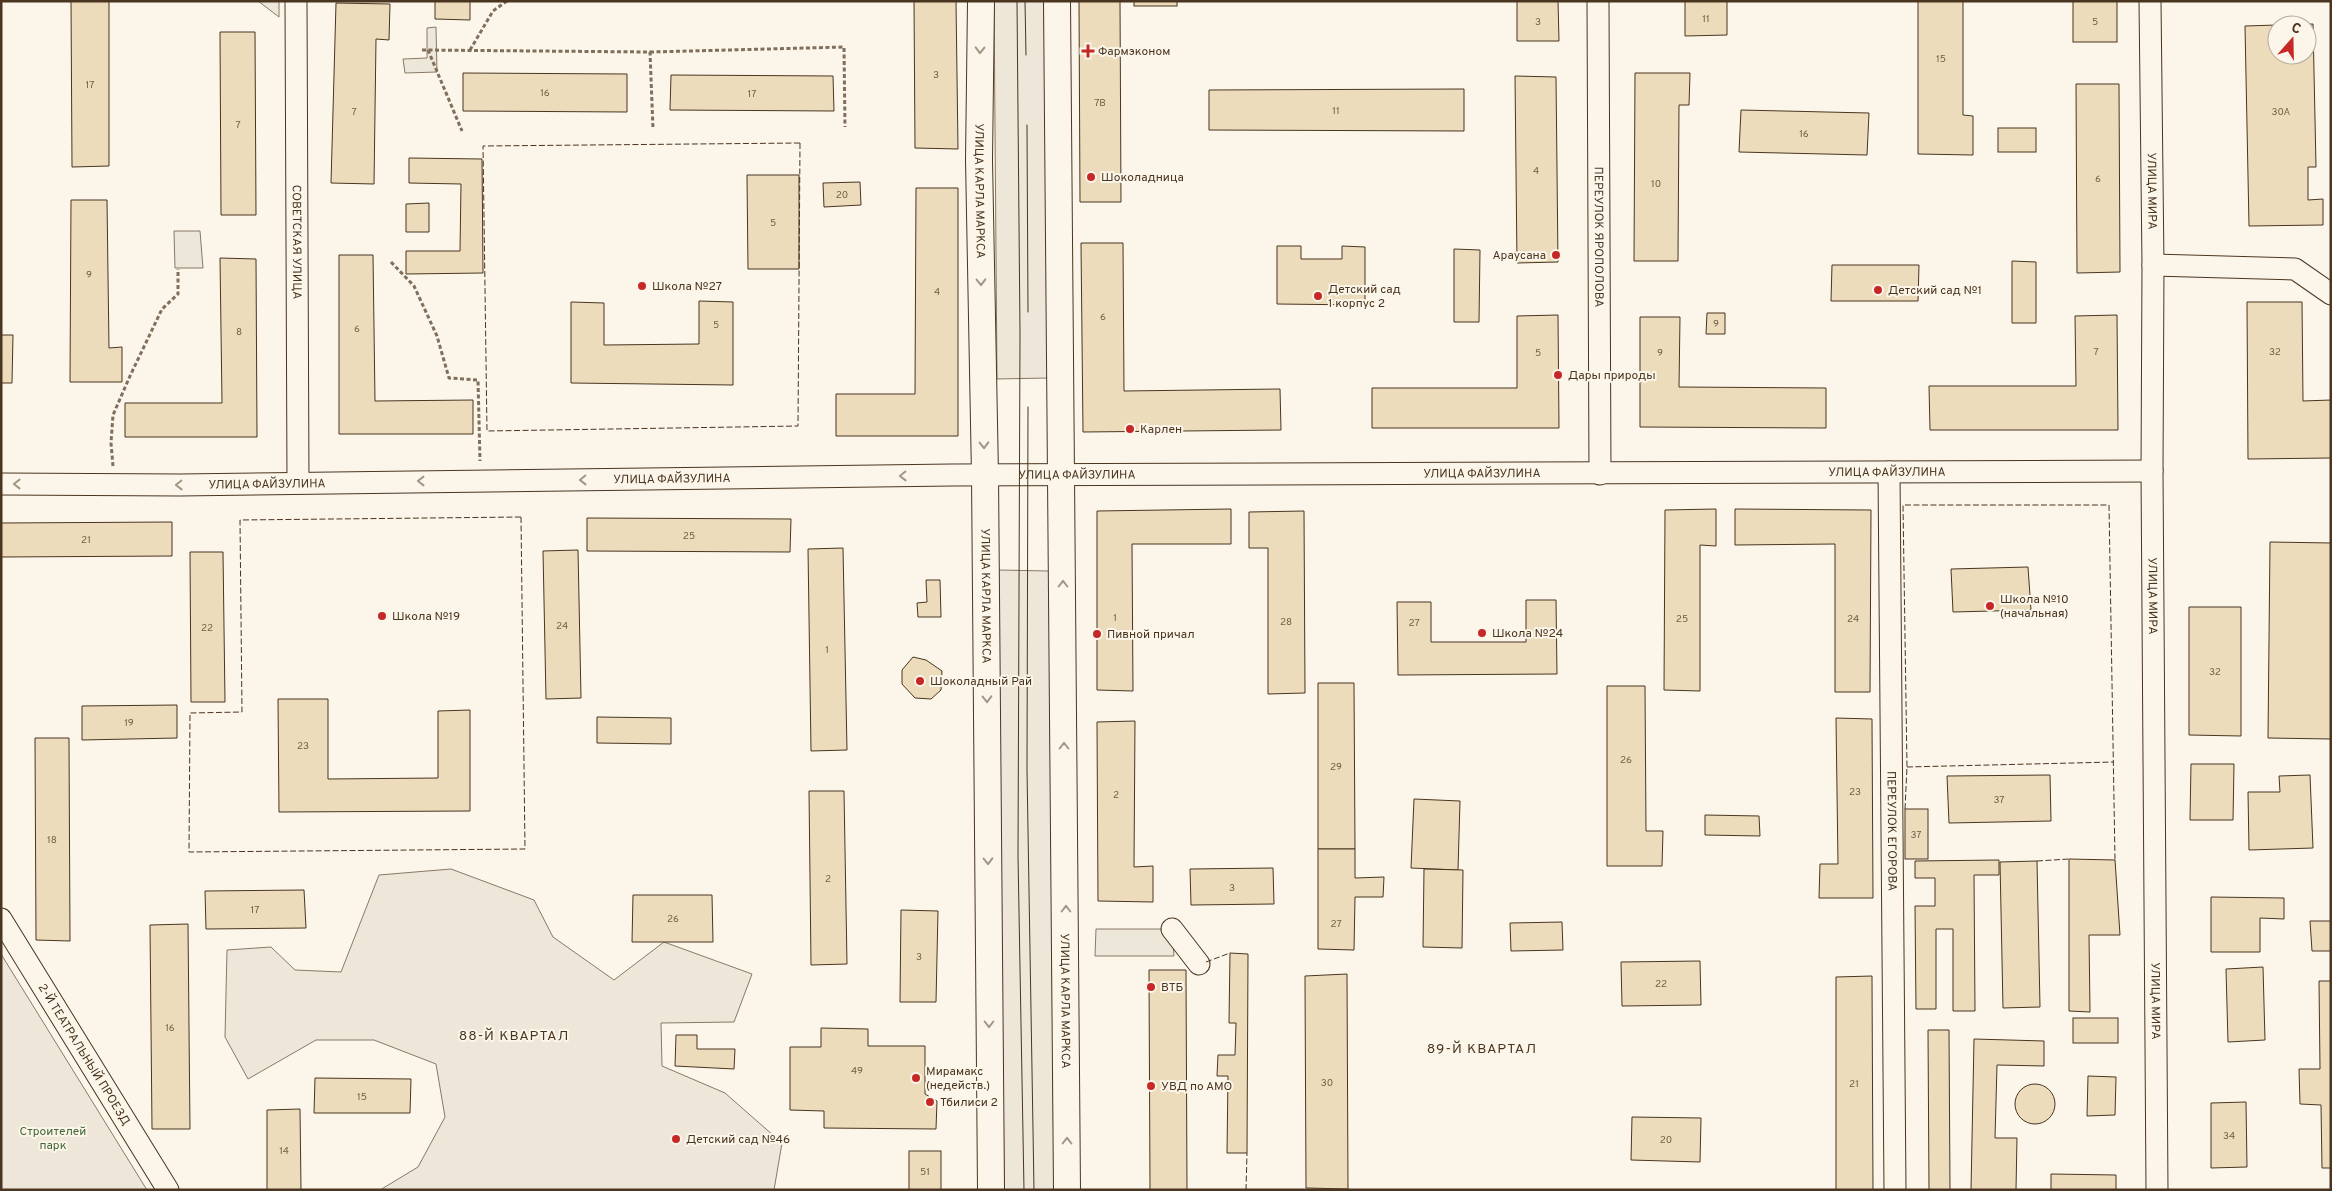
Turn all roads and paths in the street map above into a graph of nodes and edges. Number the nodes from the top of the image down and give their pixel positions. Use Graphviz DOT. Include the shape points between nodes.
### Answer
graph roads {
  1 [pos="296,1"];
  2 [pos="507,1"];
  3 [pos="981,1"];
  4 [pos="1057,1"];
  5 [pos="1598,1"];
  6 [pos="2150,1"];
  7 [pos="422,50"];
  8 [pos="428,50"];
  9 [pos="470,50"];
  10 [pos="650,52"];
  11 [pos="845,127"];
  12 [pos="653,129"];
  13 [pos="462,131"];
  14 [pos="391,262"];
  15 [pos="2153,265"];
  16 [pos="178,270"];
  17 [pos="2331,294"];
  18 [pos="480,468"];
  19 [pos="2152,471"];
  20 [pos="114,472"];
  21 [pos="1889,472"];
  22 [pos="1600,474"];
  23 [pos="985,475"];
  24 [pos="1063,476"];
  25 [pos="298,482"];
  26 [pos="1,484"];
  27 [pos="1,918"];
  28 [pos="1172,929"];
  29 [pos="1199,964"];
  30 [pos="168,1190"];
  31 [pos="990,1190"];
  32 [pos="1067,1190"];
  33 [pos="1895,1190"];
  34 [pos="2157,1190"];
  1 -- 25 [label="street, СОВЕТСКАЯ УЛИЦА"];
  2 -- 9 [label="path" via="493,11"];
  3 -- 23 [label="main road, УЛИЦА КАРЛА МАРКСА, one-way" via="979,160"];
  4 -- 24 [label="main road, УЛИЦА КАРЛА МАРКСА"];
  5 -- 22 [label="street, ПЕРЕУЛОК ЯРОПОЛОВА"];
  6 -- 15 [label="street, УЛИЦА МИРА"];
  7 -- 8 [label="path"];
  8 -- 9 [label="path"];
  8 -- 13 [label="path"];
  9 -- 10 [label="path"];
  10 -- 11 [label="path" via="844,47"];
  10 -- 12 [label="path"];
  14 -- 18 [label="path" via="414,286 437,336 449,378 478,380"];
  15 -- 17 [label="street" via="2295,270"];
  15 -- 19 [label="street, УЛИЦА МИРА"];
  16 -- 20 [label="path" via="178,294 162,309 113,415"];
  19 -- 21 [label="street, УЛИЦА ФАЙЗУЛИНА"];
  19 -- 34 [label="street, УЛИЦА МИРА"];
  21 -- 22 [label="street, УЛИЦА ФАЙЗУЛИНА"];
  21 -- 33 [label="street, ПЕРЕУЛОК ЕГОРОВА"];
  22 -- 24 [label="street, УЛИЦА ФАЙЗУЛИНА"];
  23 -- 24 [label="street, УЛИЦА ФАЙЗУЛИНА"];
  23 -- 25 [label="street, УЛИЦА ФАЙЗУЛИНА, one-way"];
  23 -- 31 [label="main road, УЛИЦА КАРЛА МАРКСА, one-way"];
  32 -- 24 [label="main road, УЛИЦА КАРЛА МАРКСА, one-way"];
  25 -- 26 [label="street, УЛИЦА ФАЙЗУЛИНА, one-way"];
  27 -- 30 [label="street, 2-Й ТЕАТРАЛЬНЫЙ ПРОЕЗД"];
  28 -- 29 [label="street"];
}
